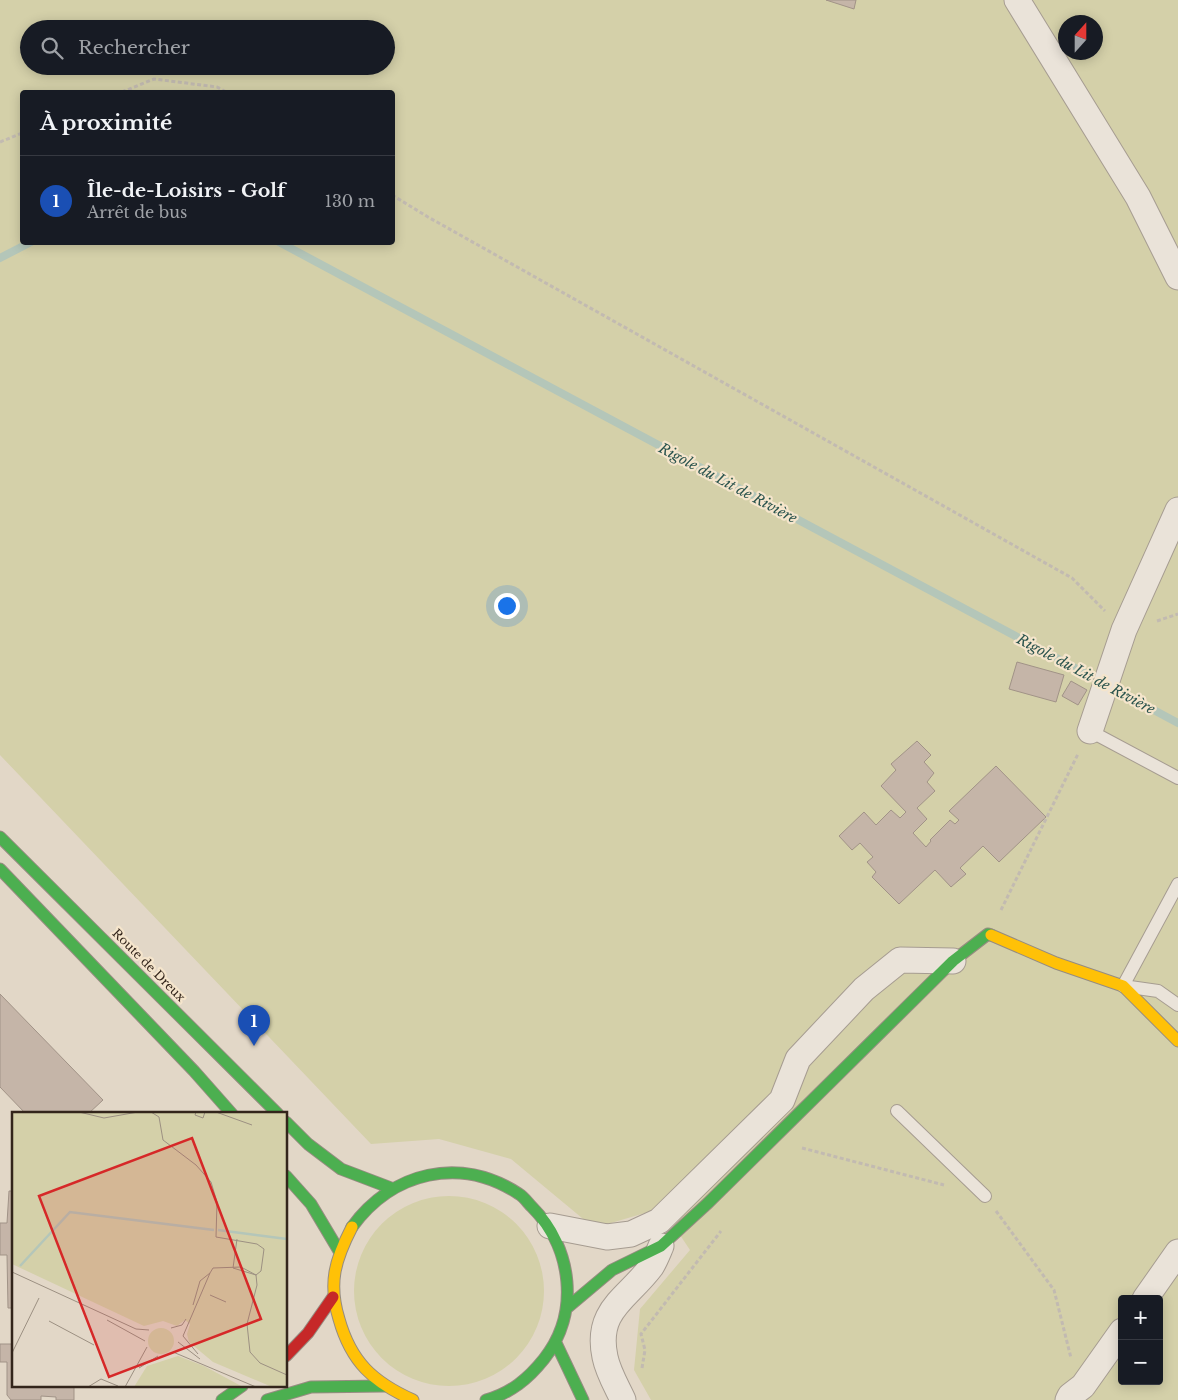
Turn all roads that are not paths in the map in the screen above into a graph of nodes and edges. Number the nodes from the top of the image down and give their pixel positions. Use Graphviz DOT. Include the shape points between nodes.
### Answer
graph roads {
  1 [pos="1017,0"];
  2 [pos="1178,278"];
  3 [pos="1178,510"];
  4 [pos="1090,731"];
  5 [pos="1178,778"];
  6 [pos="0,837"];
  7 [pos="0,869"];
  8 [pos="1178,884"];
  9 [pos="953,961"];
  10 [pos="1123,986"];
  11 [pos="1178,1005"];
  12 [pos="1178,1041"];
  13 [pos="898,1111"];
  14 [pos="230,1112"];
  15 [pos="276,1112"];
  16 [pos="288,1124"];
  17 [pos="288,1178"];
  18 [pos="391,1188"];
  19 [pos="985,1196"];
  20 [pos="550,1226"];
  21 [pos="661,1246"];
  22 [pos="339,1251"];
  23 [pos="1178,1252"];
  24 [pos="1148,1295"];
  25 [pos="333,1297"];
  26 [pos="568,1307"];
  27 [pos="1118,1337"];
  28 [pos="556,1343"];
  29 [pos="288,1354"];
  30 [pos="385,1386"];
  31 [pos="239,1388"];
  32 [pos="1069,1398"];
  33 [pos="495,1399"];
  34 [pos="222,1400"];
  35 [pos="267,1400"];
  36 [pos="413,1400"];
  37 [pos="583,1400"];
  38 [pos="623,1400"];
  1 -- 2 [label="street" via="1138,196"];
  3 -- 4 [label="street" via="1124,630"];
  4 -- 5 [label="lane"];
  6 -- 15 [label="main road, Route de Dreux"];
  7 -- 14 [label="main road"];
  8 -- 10 [label="lane"];
  9 -- 10 [label="main road" via="988,934 1056,963"];
  9 -- 20 [label="street" via="900,960 864,989 798,1059 782,1100 659,1221 631,1234 607,1237"];
  9 -- 21 [label="main road"];
  10 -- 11 [label="lane" via="1158,991"];
  10 -- 12 [label="main road"];
  13 -- 19 [label="lane"];
  16 -- 18 [label="main road" via="341,1169"];
  17 -- 22 [label="main road" via="311,1204"];
  18 -- 20 [label="main road" via="422,1176 454,1172 487,1178 516,1192"];
  18 -- 22 [label="main road" via="369,1205 351,1226"];
  20 -- 26 [label="main road" via="562,1252 568,1279"];
  21 -- 26 [label="main road" via="612,1270"];
  21 -- 38 [label="street" via="651,1266 608,1316 604,1328 605,1359"];
  22 -- 25 [label="main road" via="333,1274"];
  23 -- 24 [label="street"];
  25 -- 29 [label="main road" via="308,1333"];
  25 -- 30 [label="main road" via="343,1336 360,1364"];
  26 -- 28 [label="main road"];
  27 -- 32 [label="street" via="1083,1386"];
  28 -- 33 [label="main road" via="540,1367 518,1386"];
  28 -- 37 [label="main road"];
  30 -- 35 [label="main road" via="311,1387"];
  30 -- 36 [label="main road"];
  31 -- 34 [label="main road"];
}
